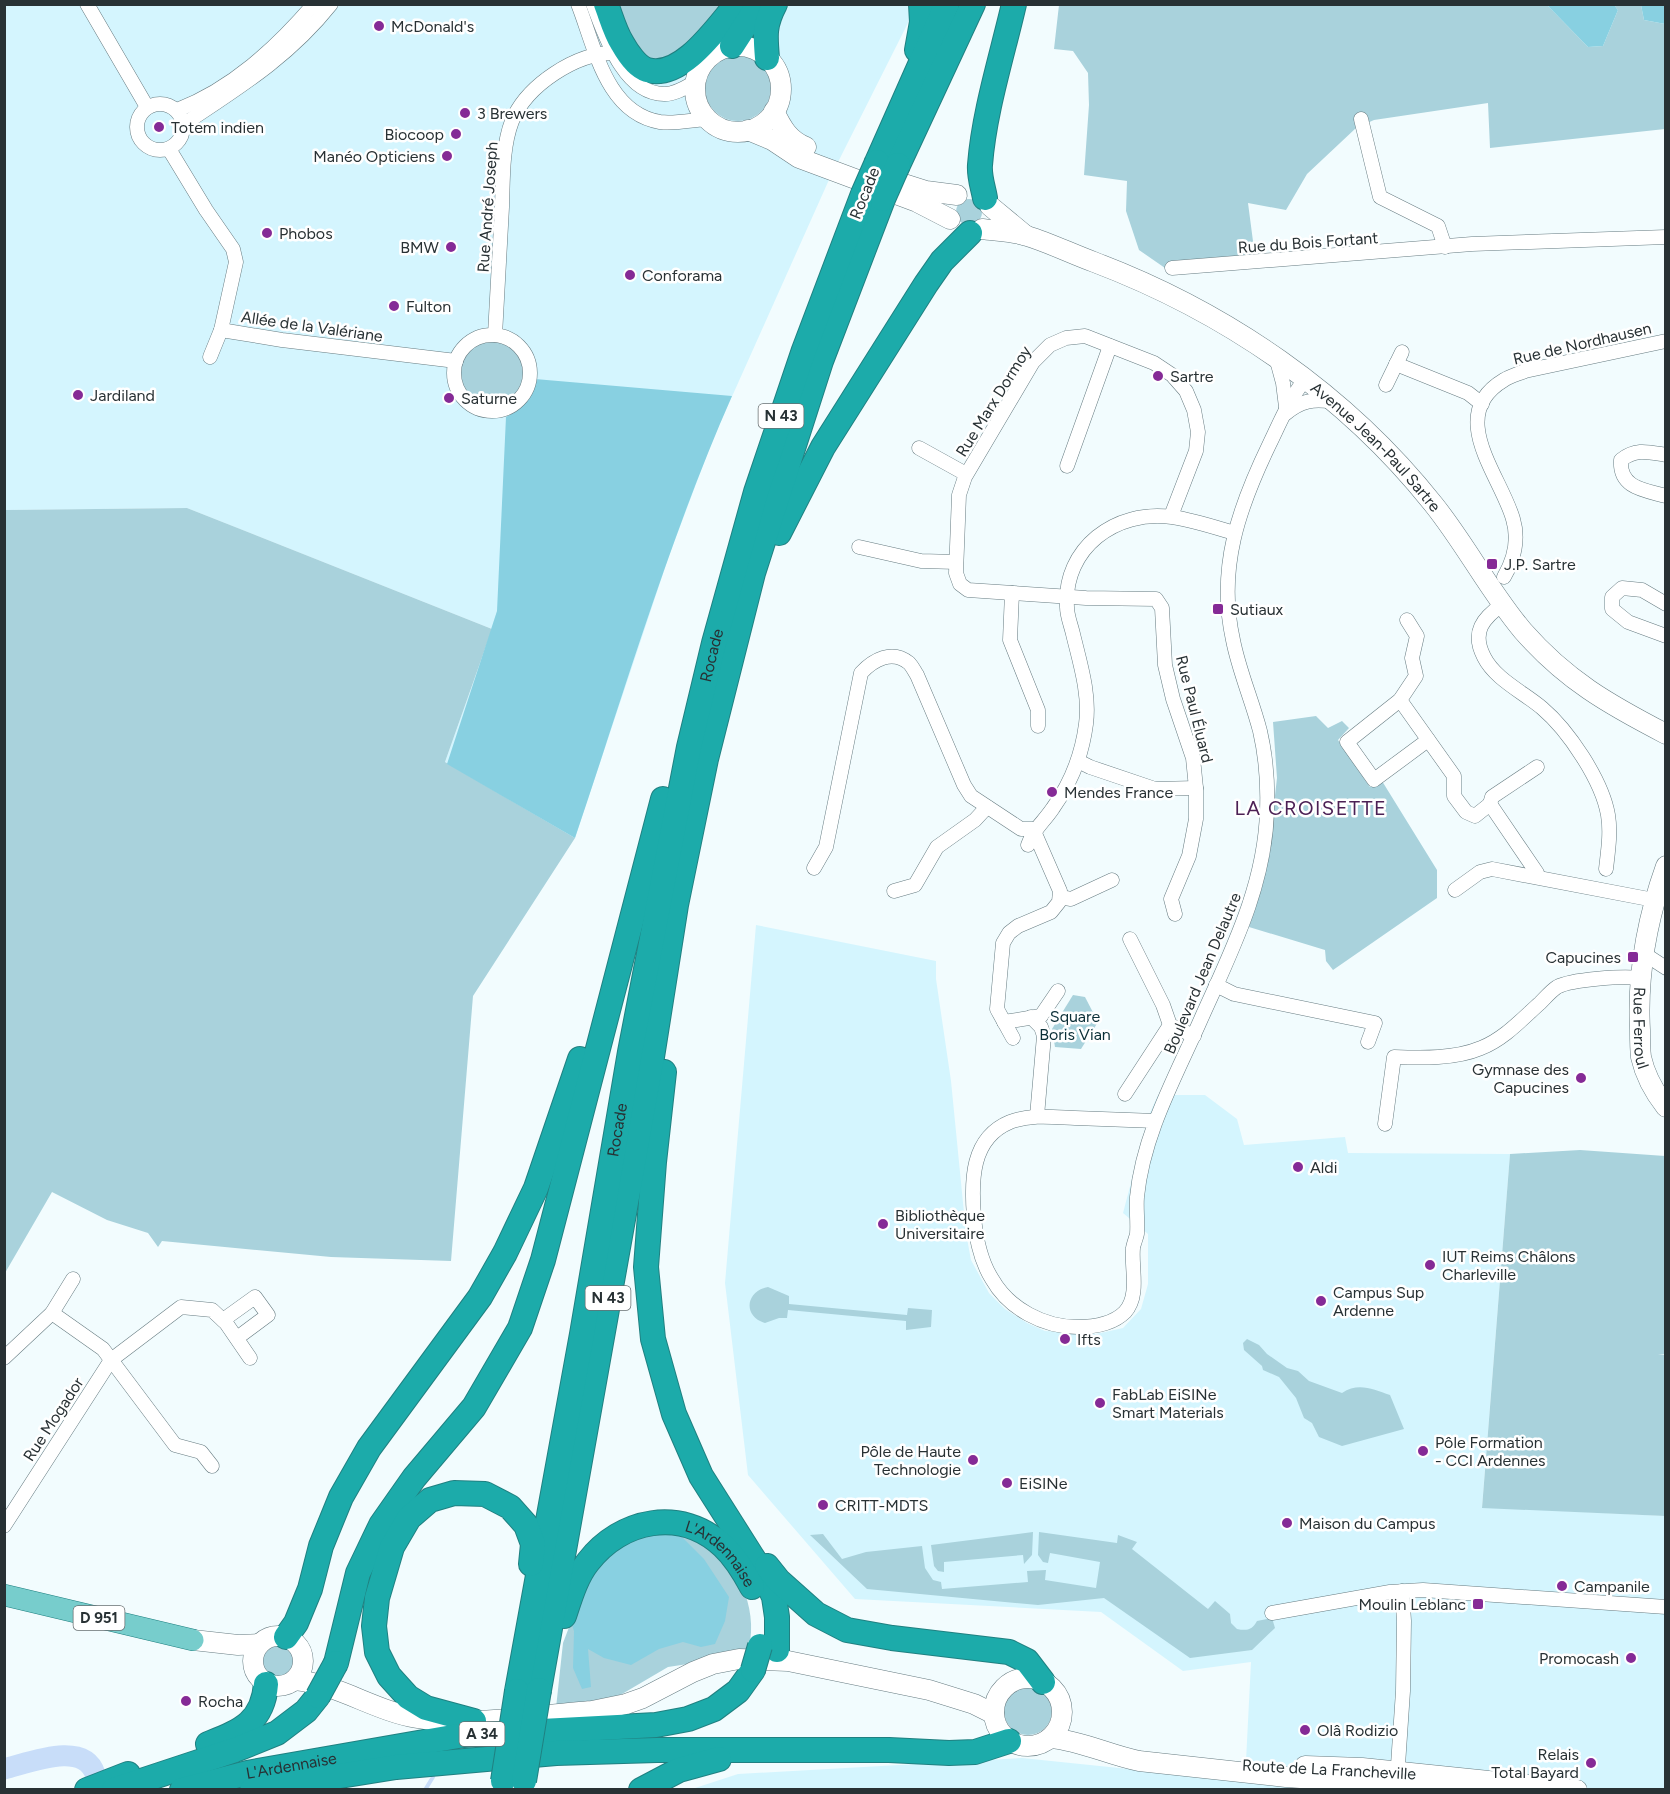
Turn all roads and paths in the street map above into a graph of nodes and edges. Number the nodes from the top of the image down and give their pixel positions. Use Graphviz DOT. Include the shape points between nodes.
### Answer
graph roads {
  1 [pos="87,4"];
  2 [pos="314,4"];
  3 [pos="331,4"];
  4 [pos="578,4"];
  5 [pos="593,4"];
  6 [pos="606,4"];
  7 [pos="737,4"];
  8 [pos="759,4"];
  9 [pos="776,4"];
  10 [pos="921,4"];
  11 [pos="947,4"];
  12 [pos="973,4"];
  13 [pos="1014,4"];
  14 [pos="732,46"];
  15 [pos="614,53"];
  16 [pos="597,55"];
  17 [pos="767,57"];
  18 [pos="695,82"];
  19 [pos="147,107"];
  20 [pos="177,110"];
  21 [pos="774,111"];
  22 [pos="707,119"];
  23 [pos="1361,119"];
  24 [pos="184,124"];
  25 [pos="748,130"];
  26 [pos="169,149"];
  27 [pos="887,164"];
  28 [pos="957,195"];
  29 [pos="873,196"];
  30 [pos="988,202"];
  31 [pos="950,219"];
  32 [pos="976,231"];
  33 [pos="1025,235"];
  34 [pos="1665,237"];
  35 [pos="1445,247"];
  36 [pos="1172,268"];
  37 [pos="221,330"];
  38 [pos="495,335"];
  39 [pos="1665,341"];
  40 [pos="1110,346"];
  41 [pos="210,357"];
  42 [pos="1276,357"];
  43 [pos="456,361"];
  44 [pos="1305,379"];
  45 [pos="1386,385"];
  46 [pos="1333,402"];
  47 [pos="1482,404"];
  48 [pos="1285,411"];
  49 [pos="919,448"];
  50 [pos="1665,455"];
  51 [pos="1067,466"];
  52 [pos="966,474"];
  53 [pos="1665,496"];
  54 [pos="1171,516"];
  55 [pos="1234,533"];
  56 [pos="859,547"];
  57 [pos="956,562"];
  58 [pos="1504,577"];
  59 [pos="1012,593"];
  60 [pos="1067,596"];
  61 [pos="1503,604"];
  62 [pos="1665,604"];
  63 [pos="741,618"];
  64 [pos="1407,620"];
  65 [pos="1665,636"];
  66 [pos="714,644"];
  67 [pos="1401,700"];
  68 [pos="1038,726"];
  69 [pos="1665,734"];
  70 [pos="1428,740"];
  71 [pos="1078,760"];
  72 [pos="1537,767"];
  73 [pos="1196,788"];
  74 [pos="663,800"];
  75 [pos="1490,804"];
  76 [pos="987,807"];
  77 [pos="1033,829"];
  78 [pos="1028,845"];
  79 [pos="1665,866"];
  80 [pos="814,868"];
  81 [pos="1606,869"];
  82 [pos="1537,877"];
  83 [pos="1112,880"];
  84 [pos="1455,890"];
  85 [pos="894,891"];
  86 [pos="1060,897"];
  87 [pos="1654,900"];
  88 [pos="676,905"];
  89 [pos="1175,914"];
  90 [pos="1130,939"];
  91 [pos="1643,953"];
  92 [pos="1665,968"];
  93 [pos="1640,978"];
  94 [pos="1216,986"];
  95 [pos="1058,991"];
  96 [pos="1031,1017"];
  97 [pos="1004,1022"];
  98 [pos="1170,1025"];
  99 [pos="1194,1036"];
  100 [pos="1013,1038"];
  101 [pos="1368,1042"];
  102 [pos="1125,1094"];
  103 [pos="1665,1107"];
  104 [pos="1037,1116"];
  105 [pos="1156,1121"];
  106 [pos="1385,1124"];
  107 [pos="74,1279"];
  108 [pos="52,1313"];
  109 [pos="223,1320"];
  110 [pos="237,1338"];
  111 [pos="4,1358"];
  112 [pos="250,1358"];
  113 [pos="111,1360"];
  114 [pos="212,1466"];
  115 [pos="6,1519"];
  116 [pos="736,1530"];
  117 [pos="1402,1591"];
  118 [pos="4,1595"];
  119 [pos="1665,1606"];
  120 [pos="1272,1613"];
  121 [pos="528,1632"];
  122 [pos="286,1637"];
  123 [pos="193,1640"];
  124 [pos="769,1648"];
  125 [pos="303,1659"];
  126 [pos="249,1663"];
  127 [pos="760,1672"];
  128 [pos="295,1680"];
  129 [pos="1043,1682"];
  130 [pos="528,1690"];
  131 [pos="1001,1691"];
  132 [pos="948,1694"];
  133 [pos="367,1702"];
  134 [pos="1062,1712"];
  135 [pos="994,1714"];
  136 [pos="474,1721"];
  137 [pos="1051,1738"];
  138 [pos="1009,1741"];
  139 [pos="1092,1746"];
  140 [pos="793,1750"];
  141 [pos="1397,1782"];
  142 [pos="513,1785"];
  143 [pos="87,1790"];
  144 [pos="114,1790"];
  145 [pos="182,1790"];
  146 [pos="236,1790"];
  147 [pos="252,1790"];
  148 [pos="641,1790"];
  149 [pos="1474,1790"];
  150 [pos="1577,1790"];
  1 -- 19 [label="street"];
  2 -- 20 [label="street" via="278,45 226,85"];
  3 -- 24 [label="street" via="306,34 238,90"];
  4 -- 16 [label="street"];
  5 -- 15 [label="street"];
  6 -- 7 [label="highway" via="621,42 634,60 646,70 664,70 678,66 690,56"];
  8 -- 14 [label="highway"];
  9 -- 17 [label="highway" via="764,33"];
  10 -- 27 [label="highway" via="917,52"];
  11 -- 27 [label="highway, Rocade / N 43"];
  12 -- 27 [label="highway, N 43"];
  13 -- 30 [label="highway" via="980,166"];
  14 -- 17 [label="street" via="751,48"];
  14 -- 18 [label="street" via="712,54 698,71"];
  15 -- 16 [label="street, Rue André Joseph"];
  15 -- 18 [label="street" via="632,80 644,89 666,94"];
  16 -- 22 [label="street" via="620,99 646,117 672,123"];
  16 -- 38 [label="street, Rue André Joseph" via="549,76 524,99 512,121 504,158"];
  17 -- 21 [label="street" via="779,77 779,100"];
  18 -- 22 [label="street" via="699,108"];
  19 -- 20 [label="street" via="159,103"];
  19 -- 26 [label="street" via="136,125 141,140 153,149"];
  20 -- 24 [label="street"];
  21 -- 25 [label="street" via="763,123"];
  21 -- 28 [label="street" via="783,129 800,144 926,191"];
  22 -- 25 [label="street" via="726,130"];
  23 -- 35 [label="street" via="1380,197 1438,226"];
  24 -- 26 [label="street" via="180,139"];
  25 -- 31 [label="street" via="799,158 917,202"];
  26 -- 37 [label="street, Allée de la Valériane" via="233,249 236,261"];
  27 -- 29 [label="highway, N 43, bridge"];
  28 -- 30 [label="street" via="968,190 981,193"];
  28 -- 31 [label="street" via="949,206"];
  29 -- 63 [label="highway, N 43"];
  29 -- 66 [label="highway, Rocade / N 43" via="804,350 756,492"];
  30 -- 32 [label="street" via="990,219"];
  30 -- 33 [label="street, Avenue Jean-Paul Sartre"];
  31 -- 32 [label="street" via="958,229"];
  32 -- 33 [label="street, Avenue Jean-Paul Sartre"];
  32 -- 63 [label="highway" via="954,247 931,276 823,447"];
  33 -- 42 [label="street, Avenue Jean-Paul Sartre" via="1165,291 1230,326"];
  34 -- 35 [label="street, Rue du Bois Fortant"];
  35 -- 36 [label="street, Rue du Bois Fortant"];
  37 -- 41 [label="street"];
  37 -- 43 [label="street, Allée de la Valériane"];
  38 -- 43 [label="street" via="471,341"];
  38 -- 43 [label="street" via="518,345 526,355 530,379 518,401 495,411 472,405 456,385"];
  39 -- 47 [label="street, Rue de Nordhausen" via="1525,371 1504,380 1488,393"];
  40 -- 51 [label="street"];
  40 -- 52 [label="street, Rue Marx Dormoy" via="1085,336 1050,345 1033,362"];
  40 -- 54 [label="street, Rue Marx Dormoy" via="1154,363 1172,375 1186,391 1194,410 1196,451"];
  42 -- 44 [label="street, Avenue Jean-Paul Sartre"];
  42 -- 48 [label="street"];
  44 -- 46 [label="street, Avenue Jean-Paul Sartre"];
  44 -- 48 [label="street, Boulevard Jean Delautre"];
  45 -- 47 [label="street" via="1399,358"];
  46 -- 48 [label="street" via="1310,400"];
  46 -- 61 [label="street, Avenue Jean-Paul Sartre" via="1391,456 1434,504"];
  47 -- 58 [label="street" via="1477,427 1481,447 1514,522 1515,547"];
  48 -- 55 [label="street, Boulevard Jean Delautre"];
  49 -- 52 [label="street, Rue Marx Dormoy"];
  50 -- 53 [label="street" via="1630,453 1621,460 1620,470 1630,483"];
  52 -- 57 [label="street, Rue Marx Dormoy" via="959,495"];
  54 -- 55 [label="street"];
  54 -- 60 [label="street" via="1122,521 1099,534 1083,550 1073,569"];
  55 -- 94 [label="street, Boulevard Jean Delautre" via="1228,598 1232,636 1260,732 1267,811 1257,885"];
  56 -- 57 [label="street" via="921,561"];
  57 -- 59 [label="street, Rue Marx Dormoy" via="960,584 968,590"];
  59 -- 60 [label="street, Rue Marx Dormoy"];
  59 -- 68 [label="street" via="1010,639 1038,710"];
  60 -- 71 [label="street" via="1085,681 1087,722"];
  60 -- 73 [label="street, Rue Paul Éluard" via="1156,599 1162,608 1165,665 1193,758"];
  61 -- 69 [label="street, Avenue Jean-Paul Sartre" via="1547,657 1579,684 1612,707"];
  61 -- 81 [label="street" via="1485,618 1480,628 1484,657 1495,671 1561,726 1580,753 1608,813"];
  62 -- 65 [label="street" via="1642,590 1622,588 1612,597 1612,609 1628,622"];
  63 -- 88 [label="highway, N 43"];
  64 -- 67 [label="street" via="1417,636 1412,658 1416,676"];
  66 -- 74 [label="highway" via="695,683"];
  66 -- 121 [label="highway, Rocade / N 43" via="689,747 630,1052"];
  67 -- 70 [label="street"];
  67 -- 70 [label="street" via="1347,742 1374,780"];
  70 -- 75 [label="street" via="1454,776 1455,796 1466,813 1475,816"];
  71 -- 73 [label="street" via="1155,789"];
  71 -- 77 [label="street" via="1053,808 1041,825"];
  72 -- 75 [label="street" via="1492,797"];
  73 -- 89 [label="street, Rue Paul Éluard" via="1196,819 1189,856 1171,899"];
  74 -- 122 [label="highway" via="536,1188 480,1297 369,1448 341,1497 321,1546 310,1589"];
  74 -- 144 [label="highway, bridge" via="543,1260 520,1328 474,1407 414,1478 381,1525 358,1573 336,1663 318,1696 306,1711 277,1733"];
  75 -- 82 [label="street"];
  76 -- 77 [label="street" via="1021,829"];
  76 -- 80 [label="street" via="971,796 964,785 917,675 908,663 893,656 882,658 871,662 861,673 826,847"];
  76 -- 85 [label="street" via="937,847 915,885"];
  77 -- 78 [label="street"];
  77 -- 86 [label="street"];
  79 -- 87 [label="street, Rue Ferroul"];
  82 -- 84 [label="street" via="1492,869 1480,872"];
  82 -- 87 [label="street"];
  83 -- 86 [label="street" via="1071,899"];
  86 -- 97 [label="street" via="1051,912 1018,926 1003,943 998,1009"];
  87 -- 91 [label="street, Rue Ferroul"];
  88 -- 116 [label="highway, N 43" via="674,981 646,1267 653,1339 674,1414 701,1476"];
  88 -- 130 [label="highway, N 43" via="652,1057"];
  90 -- 98 [label="street"];
  91 -- 92 [label="street"];
  91 -- 93 [label="street, Rue Ferroul"];
  93 -- 103 [label="street, Rue Ferroul" via="1641,1058 1654,1092"];
  93 -- 106 [label="street" via="1616,977 1557,987 1501,1037 1482,1048 1394,1057"];
  94 -- 99 [label="street, Boulevard Jean Delautre"];
  94 -- 101 [label="street" via="1234,994 1375,1023"];
  95 -- 96 [label="street" via="1041,1016"];
  96 -- 97 [label="street"];
  96 -- 104 [label="street" via="1044,1036"];
  97 -- 100 [label="street"];
  98 -- 99 [label="street"];
  98 -- 102 [label="street"];
  99 -- 105 [label="street, Boulevard Jean Delautre"];
  104 -- 105 [label="street"];
  104 -- 105 [label="street, Boulevard Jean Delautre" via="1005,1124 988,1138 975,1161 971,1186 978,1249 1003,1294 1040,1321 1061,1327 1099,1326 1114,1320 1131,1300 1136,1202 1142,1165"];
  107 -- 108 [label="street"];
  108 -- 111 [label="street"];
  108 -- 113 [label="street" via="103,1349"];
  109 -- 110 [label="street"];
  109 -- 110 [label="street" via="255,1297 268,1315"];
  109 -- 113 [label="street" via="212,1310 181,1307"];
  110 -- 112 [label="street"];
  113 -- 114 [label="street" via="175,1445 201,1452"];
  113 -- 115 [label="street, Rue Mogador"];
  116 -- 124 [label="highway" via="774,1597 777,1617"];
  116 -- 129 [label="highway" via="779,1581 816,1614 847,1630 1009,1652 1027,1661"];
  117 -- 119 [label="street"];
  117 -- 120 [label="street"];
  117 -- 141 [label="street" via="1403,1691"];
  118 -- 123 [label="main road, D 951"];
  121 -- 130 [label="highway, L'Ardennaise"];
  121 -- 136 [label="highway" via="526,1609 533,1544 526,1525 510,1507 485,1494 454,1493 430,1500 409,1518 392,1547 377,1598 377,1653 389,1676 408,1697 426,1708"];
  122 -- 125 [label="street" via="298,1645"];
  122 -- 126 [label="street" via="271,1636 259,1644"];
  123 -- 126 [label="street"];
  124 -- 127 [label="highway"];
  124 -- 130 [label="highway, L'Ardennaise" via="752,1587 722,1545 698,1529 672,1522 644,1524 605,1543 587,1563"];
  125 -- 128 [label="street"];
  125 -- 133 [label="street"];
  126 -- 128 [label="street" via="281,1686"];
  126 -- 143 [label="highway" via="262,1707 243,1728"];
  127 -- 145 [label="highway, L'Ardennaise / A 34" via="714,1709 688,1719 656,1725 464,1735 247,1773"];
  127 -- 146 [label="highway" via="752,1698 730,1715 707,1728 674,1737 488,1746 390,1758"];
  128 -- 133 [label="street" via="317,1683"];
  129 -- 131 [label="street" via="1020,1679"];
  129 -- 134 [label="street" via="1057,1694"];
  130 -- 142 [label="highway, L'Ardennaise, bridge"];
  131 -- 132 [label="street"];
  131 -- 135 [label="street"];
  132 -- 135 [label="street"];
  132 -- 136 [label="street" via="788,1661 739,1659 713,1664 643,1698 610,1708"];
  133 -- 136 [label="street" via="417,1718"];
  134 -- 137 [label="street"];
  134 -- 139 [label="street, Route de La Francheville"];
  135 -- 138 [label="street" via="996,1725"];
  137 -- 138 [label="street" via="1035,1746"];
  137 -- 139 [label="street, Route de La Francheville"];
  138 -- 140 [label="highway" via="975,1752"];
  139 -- 141 [label="street, Route de La Francheville" via="1122,1757 1189,1766 1286,1765"];
  140 -- 147 [label="highway" via="556,1753 405,1766"];
  140 -- 148 [label="highway" via="695,1765"];
  141 -- 149 [label="street, Route de La Francheville"];
  141 -- 150 [label="street, Route de La Francheville"];
}
